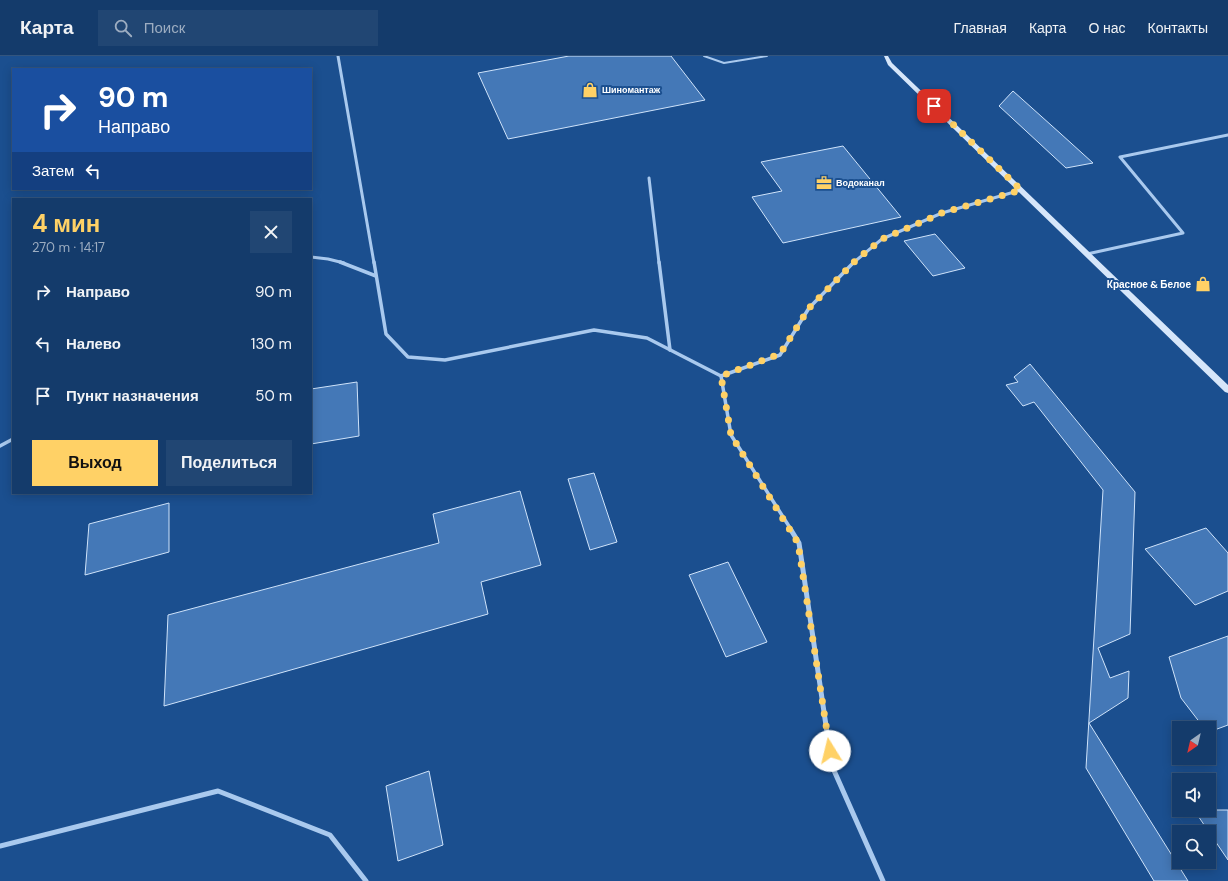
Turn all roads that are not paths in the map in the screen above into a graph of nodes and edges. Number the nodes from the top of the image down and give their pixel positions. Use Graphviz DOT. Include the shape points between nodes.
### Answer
graph roads {
  1 [pos="338,56"];
  2 [pos="704,56"];
  3 [pos="767,56"];
  4 [pos="886,56"];
  5 [pos="1228,135"];
  6 [pos="649,178"];
  7 [pos="1021,190"];
  8 [pos="1086,254"];
  9 [pos="312,257"];
  10 [pos="376,276"];
  11 [pos="670,350"];
  12 [pos="721,376"];
  13 [pos="1228,390"];
  14 [pos="12,440"];
  15 [pos="0,446"];
  16 [pos="0,846"];
  17 [pos="366,881"];
  18 [pos="883,881"];
  1 -- 10 [label="street"];
  2 -- 3 [label="lane" via="724,63"];
  4 -- 7 [label="street" via="890,64"];
  5 -- 8 [label="street" via="1120,157 1183,233"];
  6 -- 11 [label="street"];
  7 -- 8 [label="street"];
  7 -- 12 [label="street" via="942,213 882,239 855,261 809,308 780,354"];
  8 -- 13 [label="street"];
  9 -- 10 [label="street" via="326,256"];
  10 -- 11 [label="street" via="386,334 408,357 445,360 594,330 647,338"];
  11 -- 12 [label="street"];
  12 -- 18 [label="street" via="731,435 798,543 832,766"];
  14 -- 15 [label="street"];
  16 -- 17 [label="street" via="218,791 330,835"];
}
